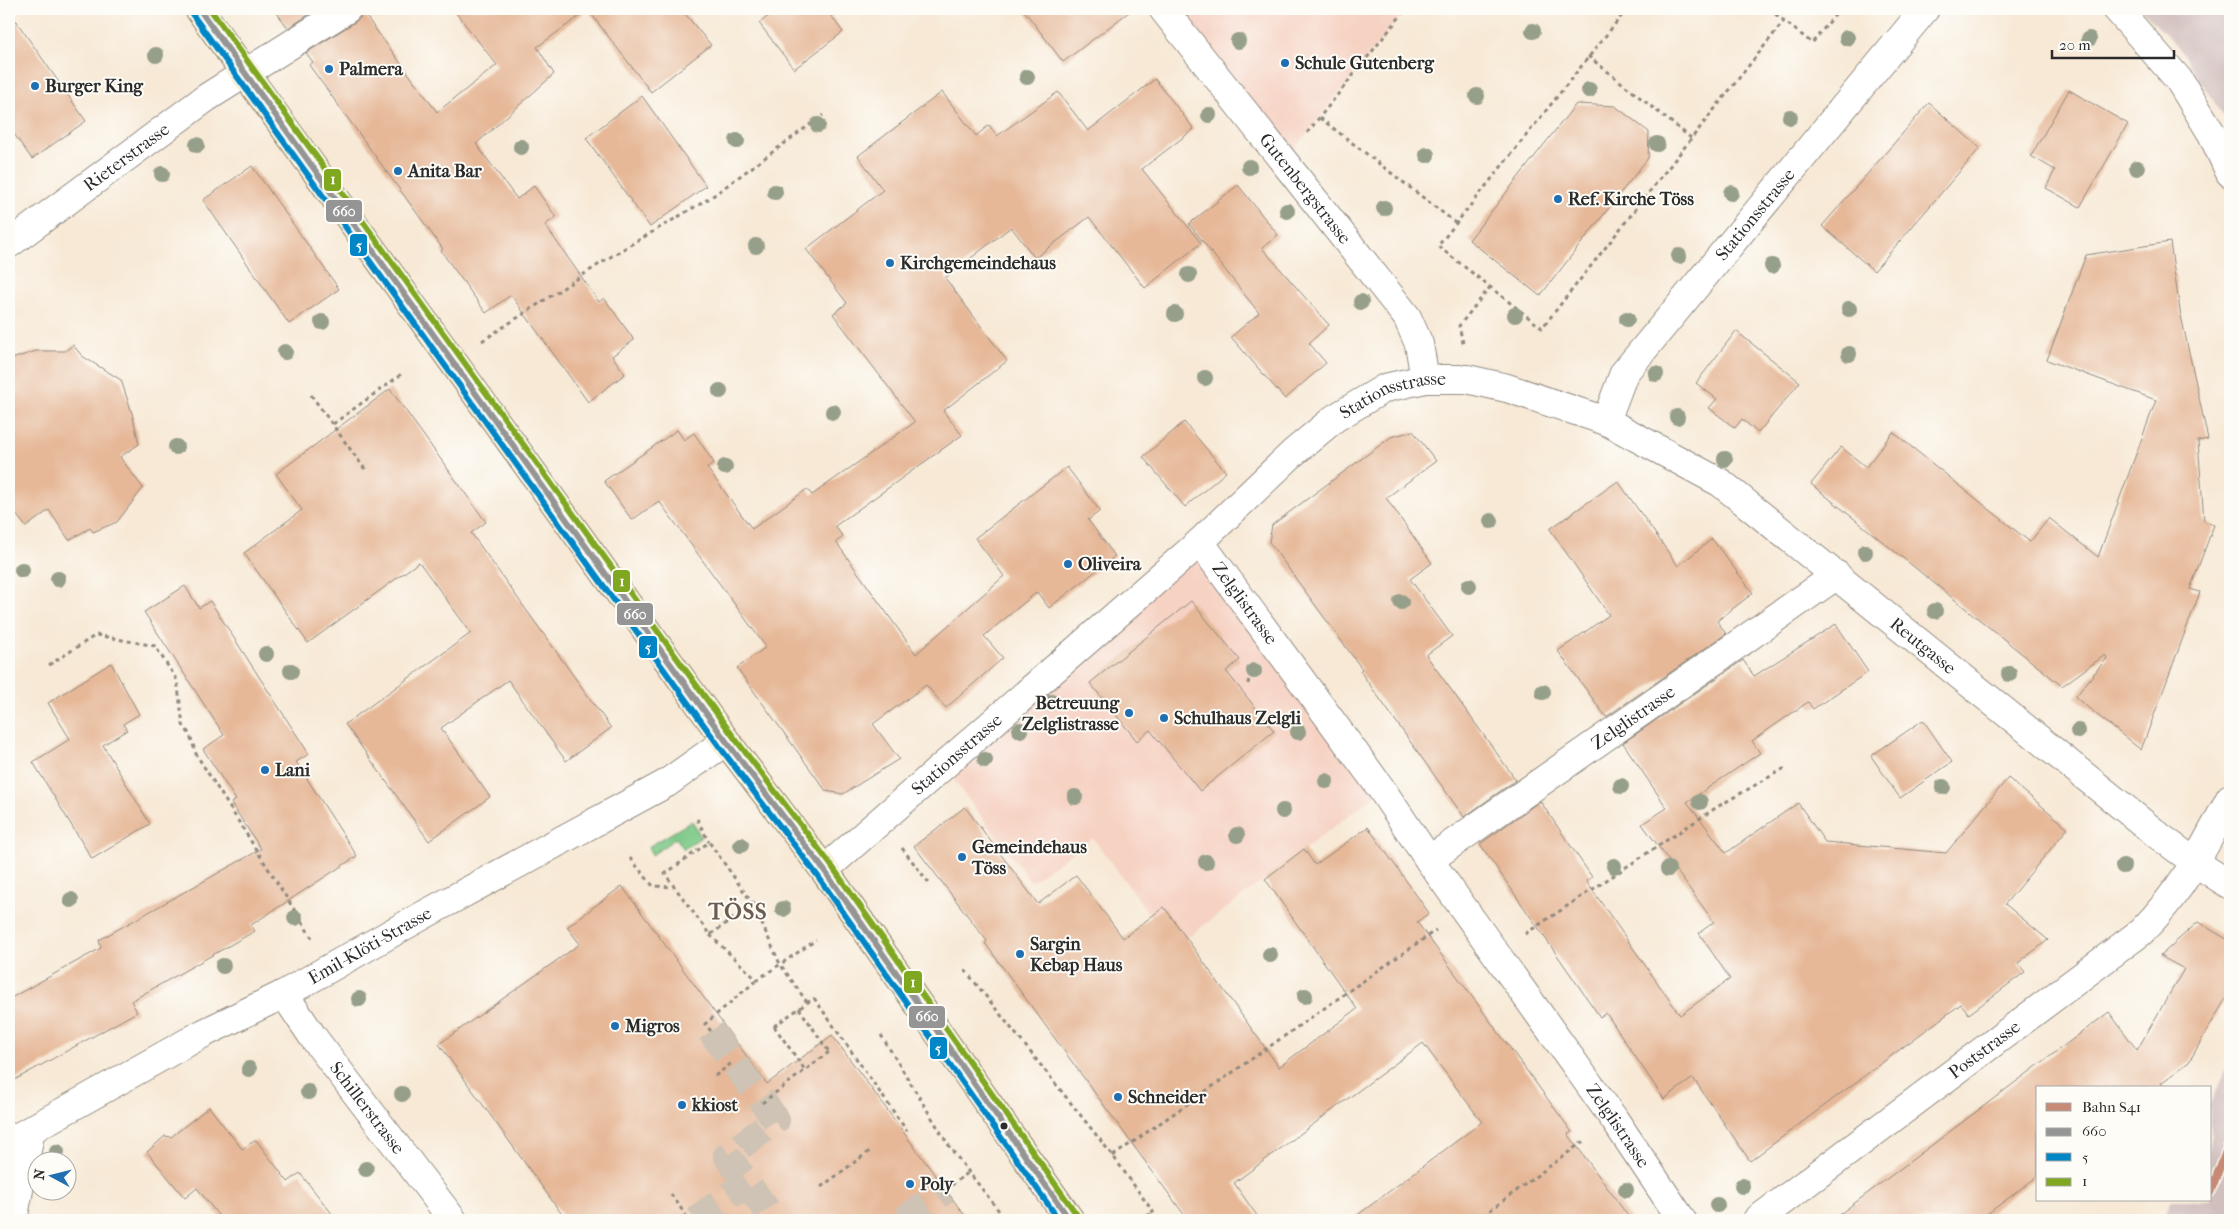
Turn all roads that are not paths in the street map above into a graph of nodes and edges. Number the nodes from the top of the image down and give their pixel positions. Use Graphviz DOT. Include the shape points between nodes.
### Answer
graph roads {
  1 [pos="199,9"];
  2 [pos="347,9"];
  3 [pos="1163,9"];
  4 [pos="1925,9"];
  5 [pos="2117,9"];
  6 [pos="246,73"];
  7 [pos="2230,173"];
  8 [pos="9,244"];
  9 [pos="1425,379"];
  10 [pos="1606,421"];
  11 [pos="1200,542"];
  12 [pos="1836,575"];
  13 [pos="726,741"];
  14 [pos="2230,798"];
  15 [pos="1429,860"];
  16 [pos="2196,863"];
  17 [pos="824,870"];
  18 [pos="2230,885"];
  19 [pos="284,994"];
  20 [pos="20,1136"];
  21 [pos="13,1220"];
  22 [pos="453,1220"];
  23 [pos="1070,1220"];
  24 [pos="1682,1220"];
  25 [pos="1757,1220"];
  1 -- 6 [label="main road"];
  2 -- 6 [label="street, Rieterstrasse"];
  3 -- 9 [label="street, Gutenbergstrasse" via="1408,317 1419,344"];
  4 -- 10 [label="street, Stationsstrasse" via="1624,373"];
  5 -- 7 [label="street" via="2179,80 2212,134"];
  6 -- 8 [label="street, Rieterstrasse" via="206,98"];
  6 -- 13 [label="main road"];
  9 -- 10 [label="street, Stationsstrasse" via="1466,379 1508,388"];
  9 -- 11 [label="street, Stationsstrasse" via="1385,388 1335,418 1293,453"];
  10 -- 12 [label="street, Reutgasse" via="1721,483"];
  11 -- 15 [label="street, Zelglistrasse" via="1377,782"];
  11 -- 17 [label="street, Stationsstrasse"];
  12 -- 15 [label="street, Zelglistrasse"];
  12 -- 16 [label="street, Reutgasse"];
  13 -- 17 [label="main road"];
  13 -- 19 [label="street, Emil-Klöti-Strasse" via="667,783 420,916"];
  14 -- 16 [label="street, Poststrasse"];
  15 -- 24 [label="street, Zelglistrasse"];
  16 -- 18 [label="street, Reutgasse"];
  16 -- 25 [label="street, Poststrasse" via="2141,932"];
  17 -- 23 [label="main road"];
  19 -- 20 [label="street, Emil-Klöti-Strasse" via="204,1033"];
  19 -- 22 [label="street, Schillerstrasse" via="313,1037"];
  20 -- 21 [label="street"];
}
